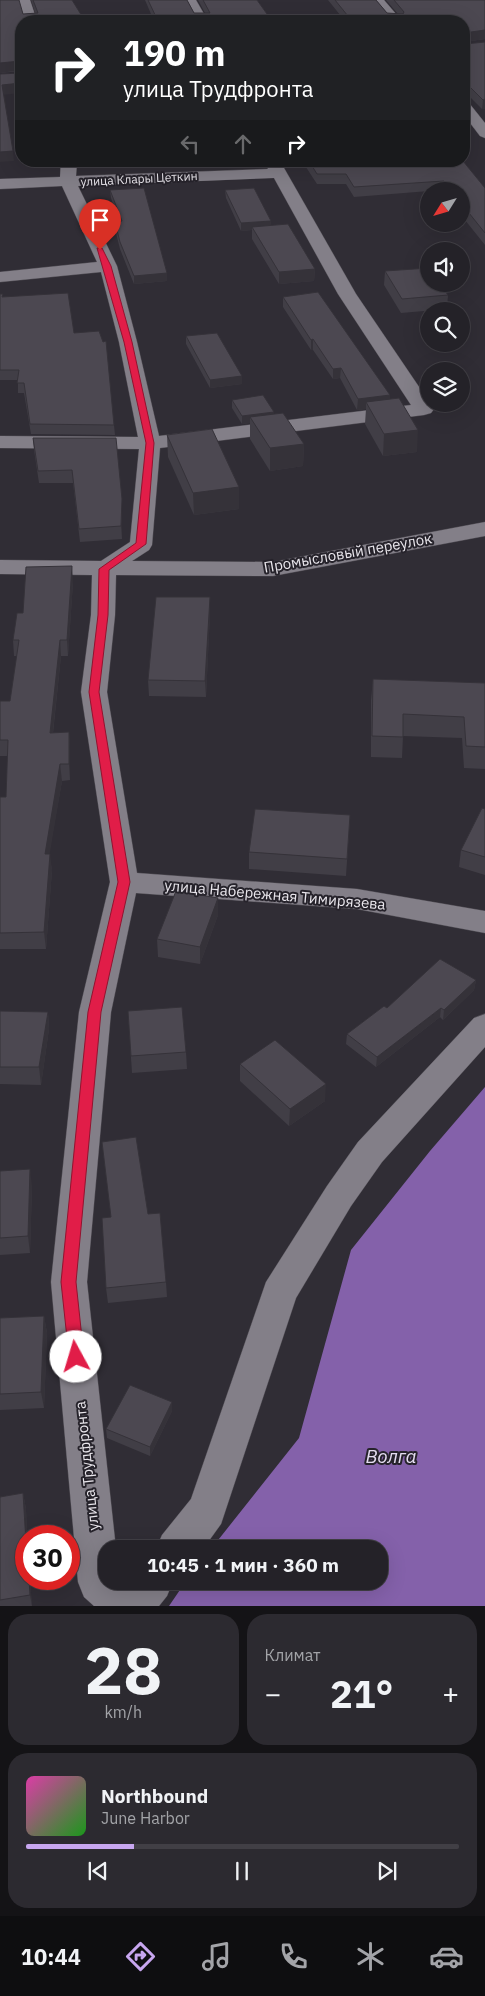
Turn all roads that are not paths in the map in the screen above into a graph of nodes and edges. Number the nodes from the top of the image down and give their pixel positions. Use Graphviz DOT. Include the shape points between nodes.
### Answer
graph roads {
  1 [pos="24,0"];
  2 [pos="190,0"];
  3 [pos="377,0"];
  4 [pos="28,15"];
  5 [pos="199,15"];
  6 [pos="390,15"];
  7 [pos="470,114"];
  8 [pos="485,133"];
  9 [pos="68,167"];
  10 [pos="275,167"];
  11 [pos="68,182"];
  12 [pos="0,184"];
  13 [pos="108,266"];
  14 [pos="0,277"];
  15 [pos="0,442"];
  16 [pos="150,443"];
  17 [pos="485,529"];
  18 [pos="0,567"];
  19 [pos="104,569"];
  20 [pos="124,882"];
  21 [pos="485,922"];
  22 [pos="485,1026"];
  23 [pos="184,1540"];
  24 [pos="118,1592"];
  1 -- 4 [label="street"];
  2 -- 5 [label="street"];
  3 -- 6 [label="street"];
  7 -- 8 [label="street"];
  9 -- 11 [label="street"];
  10 -- 11 [label="street, улица Клары Цеткин"];
  10 -- 16 [label="street" via="347,294 424,409"];
  11 -- 12 [label="street, улица Клары Цеткин"];
  11 -- 13 [label="street"];
  13 -- 14 [label="street"];
  13 -- 16 [label="street"];
  15 -- 16 [label="street"];
  16 -- 19 [label="street" via="141,544"];
  17 -- 19 [label="street, Промысловый переулок" via="273,569"];
  18 -- 19 [label="street, Промысловый переулок"];
  19 -- 20 [label="street, улица Трудфронта" via="103,615 94,692"];
  20 -- 21 [label="street, улица Набережная Тимирязева" via="357,899"];
  20 -- 24 [label="street, улица Трудфронта" via="95,1012 69,1282"];
  22 -- 23 [label="street" via="370,1152 279,1293 207,1510"];
}
